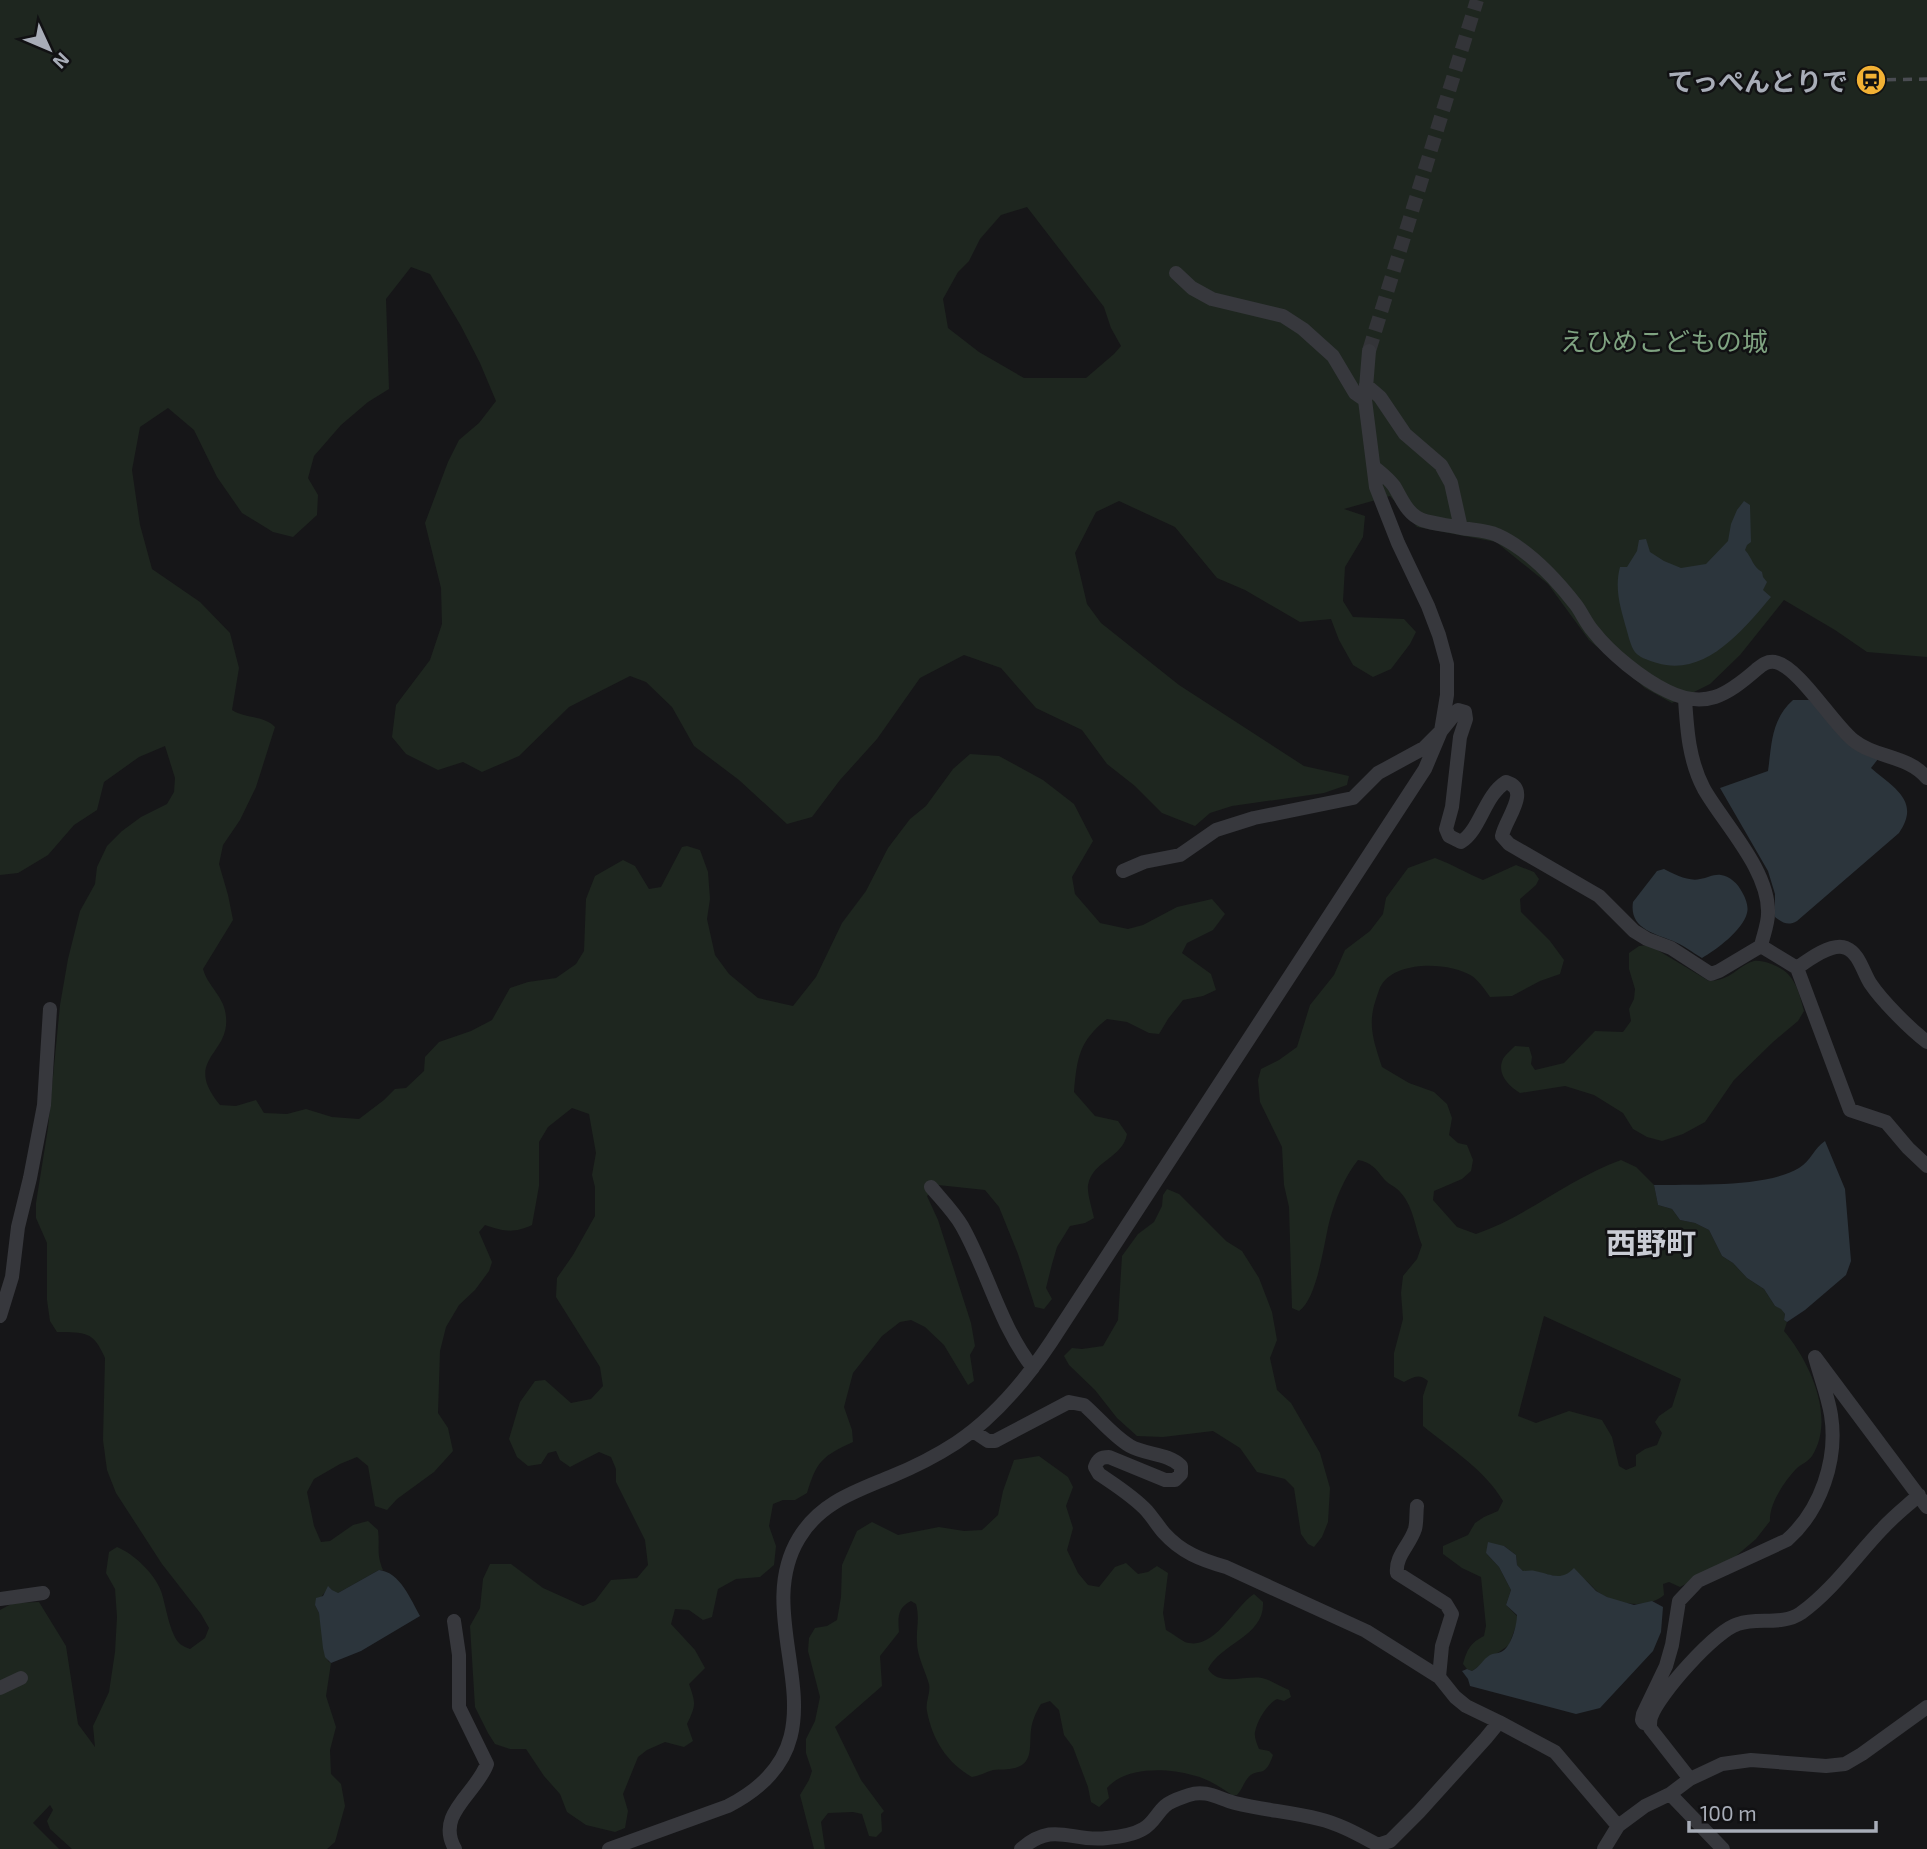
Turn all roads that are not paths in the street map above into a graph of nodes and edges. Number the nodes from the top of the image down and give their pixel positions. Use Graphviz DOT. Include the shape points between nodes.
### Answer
graph roads {
  1 [pos="1176,273"];
  2 [pos="1369,351"];
  3 [pos="1366,393"];
  4 [pos="1374,467"];
  5 [pos="1461,528"];
  6 [pos="1685,699"];
  7 [pos="1441,731"];
  8 [pos="1927,778"];
  9 [pos="1123,871"];
  10 [pos="1761,946"];
  11 [pos="1797,968"];
  12 [pos="50,1009"];
  13 [pos="1927,1042"];
  14 [pos="1927,1166"];
  15 [pos="931,1187"];
  16 [pos="0,1316"];
  17 [pos="1033,1368"];
  18 [pos="973,1431"];
  19 [pos="1923,1501"];
  20 [pos="1416,1506"];
  21 [pos="43,1593"];
  22 [pos="0,1599"];
  23 [pos="454,1621"];
  24 [pos="1439,1677"];
  25 [pos="21,1678"];
  26 [pos="0,1688"];
  27 [pos="1927,1707"];
  28 [pos="1499,1722"];
  29 [pos="1650,1724"];
  30 [pos="1690,1779"];
  31 [pos="1670,1794"];
  32 [pos="1618,1826"];
  33 [pos="1377,1847"];
  34 [pos="455,1849"];
  35 [pos="609,1849"];
  36 [pos="1021,1849"];
  37 [pos="1604,1849"];
  38 [pos="1723,1849"];
  1 -- 3 [label="street" via="1212,299 1283,316 1333,356 1355,393"];
  2 -- 3 [label="street"];
  3 -- 4 [label="street"];
  3 -- 5 [label="street" via="1380,397 1405,434 1441,466 1451,483"];
  4 -- 5 [label="street" via="1387,477 1411,513 1421,520"];
  4 -- 7 [label="street" via="1376,487 1432,616 1447,664"];
  5 -- 6 [label="street" via="1496,534 1529,555 1561,586 1593,632 1626,663"];
  6 -- 8 [label="street" via="1724,694 1764,663 1773,662 1796,676 1853,740 1906,762"];
  6 -- 10 [label="street" via="1688,743 1703,788 1744,849 1765,894 1768,914"];
  7 -- 9 [label="street" via="1424,748 1377,773 1353,798 1216,830 1180,855"];
  7 -- 10 [label="street" via="1458,710 1465,712 1446,829 1454,840 1468,837 1499,786 1514,784 1518,799 1502,836 1509,845 1600,896 1647,939 1671,948 1711,974"];
  7 -- 17 [label="street" via="1425,769 1394,819"];
  10 -- 11 [label="street"];
  11 -- 13 [label="street" via="1837,946 1848,948 1870,984"];
  11 -- 14 [label="street" via="1850,1110 1886,1122"];
  12 -- 16 [label="street" via="44,1105 12,1277"];
  15 -- 17 [label="street" via="960,1223 1006,1327"];
  17 -- 18 [label="street"];
  18 -- 24 [label="street" via="995,1441 1069,1402 1084,1405 1130,1446 1181,1466 1181,1474 1165,1480 1109,1457 1102,1457 1095,1466 1148,1512 1179,1547 1366,1631"];
  18 -- 35 [label="street" via="931,1457 843,1497 820,1513 798,1539 786,1571 783,1599 794,1712 784,1755 762,1784 729,1806"];
  19 -- 29 [label="street" via="1884,1526 1799,1615 1739,1623 1718,1636 1671,1685"];
  19 -- 29 [label="street" via="1815,1357 1832,1431 1819,1495 1787,1540 1698,1581 1679,1601 1666,1666 1643,1714 1644,1723"];
  20 -- 24 [label="street" via="1415,1528 1396,1568 1408,1582 1446,1604 1452,1614"];
  21 -- 22 [label="street"];
  23 -- 34 [label="street" via="459,1707 487,1764 452,1816 448,1829"];
  24 -- 28 [label="street" via="1455,1698"];
  25 -- 26 [label="street"];
  27 -- 30 [label="street" via="1845,1763 1826,1766 1751,1760 1722,1764"];
  28 -- 32 [label="street" via="1555,1752"];
  28 -- 33 [label="street" via="1409,1822"];
  29 -- 30 [label="street"];
  30 -- 31 [label="street"];
  31 -- 32 [label="street"];
  31 -- 38 [label="street"];
  32 -- 37 [label="street"];
  33 -- 36 [label="street" via="1320,1819 1232,1803 1200,1792 1166,1805 1137,1832 1105,1839 1051,1833"];
}
